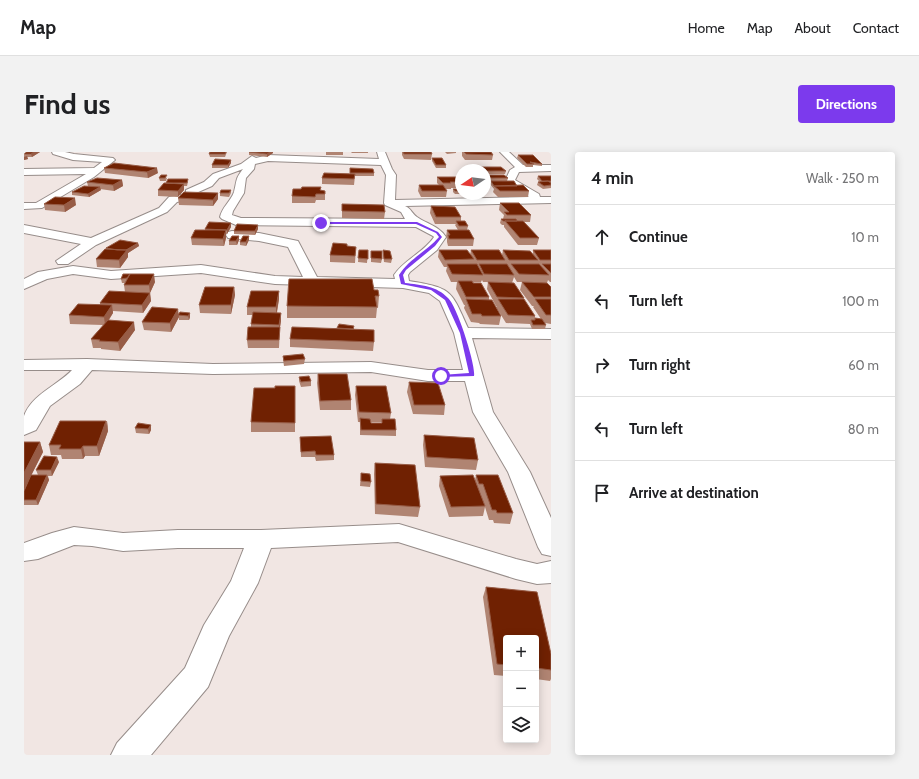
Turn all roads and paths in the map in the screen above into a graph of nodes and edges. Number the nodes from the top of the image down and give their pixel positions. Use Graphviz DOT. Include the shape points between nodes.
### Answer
graph roads {
  1 [pos="56,152"];
  2 [pos="504,152"];
  3 [pos="241,155"];
  4 [pos="382,157"];
  5 [pos="251,162"];
  6 [pos="521,168"];
  7 [pos="551,168"];
  8 [pos="96,171"];
  9 [pos="24,172"];
  10 [pos="549,200"];
  11 [pos="389,202"];
  12 [pos="24,206"];
  13 [pos="417,223"];
  14 [pos="24,229"];
  15 [pos="48,234"];
  16 [pos="232,235"];
  17 [pos="92,242"];
  18 [pos="60,261"];
  19 [pos="24,271"];
  20 [pos="313,282"];
  21 [pos="403,284"];
  22 [pos="24,285"];
  23 [pos="462,333"];
  24 [pos="551,334"];
  25 [pos="86,364"];
  26 [pos="24,365"];
  27 [pos="472,375"];
  28 [pos="24,429"];
  29 [pos="260,539"];
  30 [pos="551,547"];
  31 [pos="24,552"];
  32 [pos="551,571"];
  33 [pos="129,755"];
  1 -- 8 [label="street" via="73,157 113,158"];
  2 -- 6 [label="street"];
  3 -- 5 [label="street" via="251,157"];
  4 -- 5 [label="street" via="268,158"];
  4 -- 11 [label="street" via="391,175"];
  5 -- 13 [label="street" via="249,169 241,178 239,193 227,210 226,217 240,222"];
  5 -- 17 [label="street" via="216,176 208,184 190,192 192,196 173,199 167,208"];
  6 -- 7 [label="street"];
  6 -- 10 [label="street" via="515,170 510,181 537,198"];
  8 -- 9 [label="street"];
  8 -- 12 [label="street" via="38,206"];
  10 -- 11 [label="street"];
  11 -- 13 [label="street" via="405,210"];
  13 -- 21 [label="street" via="440,237 405,269 401,275"];
  14 -- 15 [label="street"];
  15 -- 17 [label="street"];
  15 -- 18 [label="street" via="47,243"];
  16 -- 20 [label="street" via="294,244"];
  17 -- 18 [label="street"];
  18 -- 19 [label="street"];
  18 -- 20 [label="street" via="96,274 201,269 258,278"];
  18 -- 22 [label="street" via="43,275"];
  20 -- 21 [label="street"];
  21 -- 23 [label="street" via="433,289 447,299"];
  23 -- 24 [label="street"];
  23 -- 27 [label="street"];
  25 -- 26 [label="street"];
  25 -- 27 [label="street" via="212,370 371,367 441,376"];
  25 -- 28 [label="street" via="73,380 42,402 29,426"];
  27 -- 30 [label="street" via="483,412 519,472"];
  29 -- 31 [label="street" via="123,542 74,536"];
  29 -- 32 [label="street" via="399,533 516,569 537,574"];
  29 -- 33 [label="street" via="244,583 215,634 197,677"];
}
